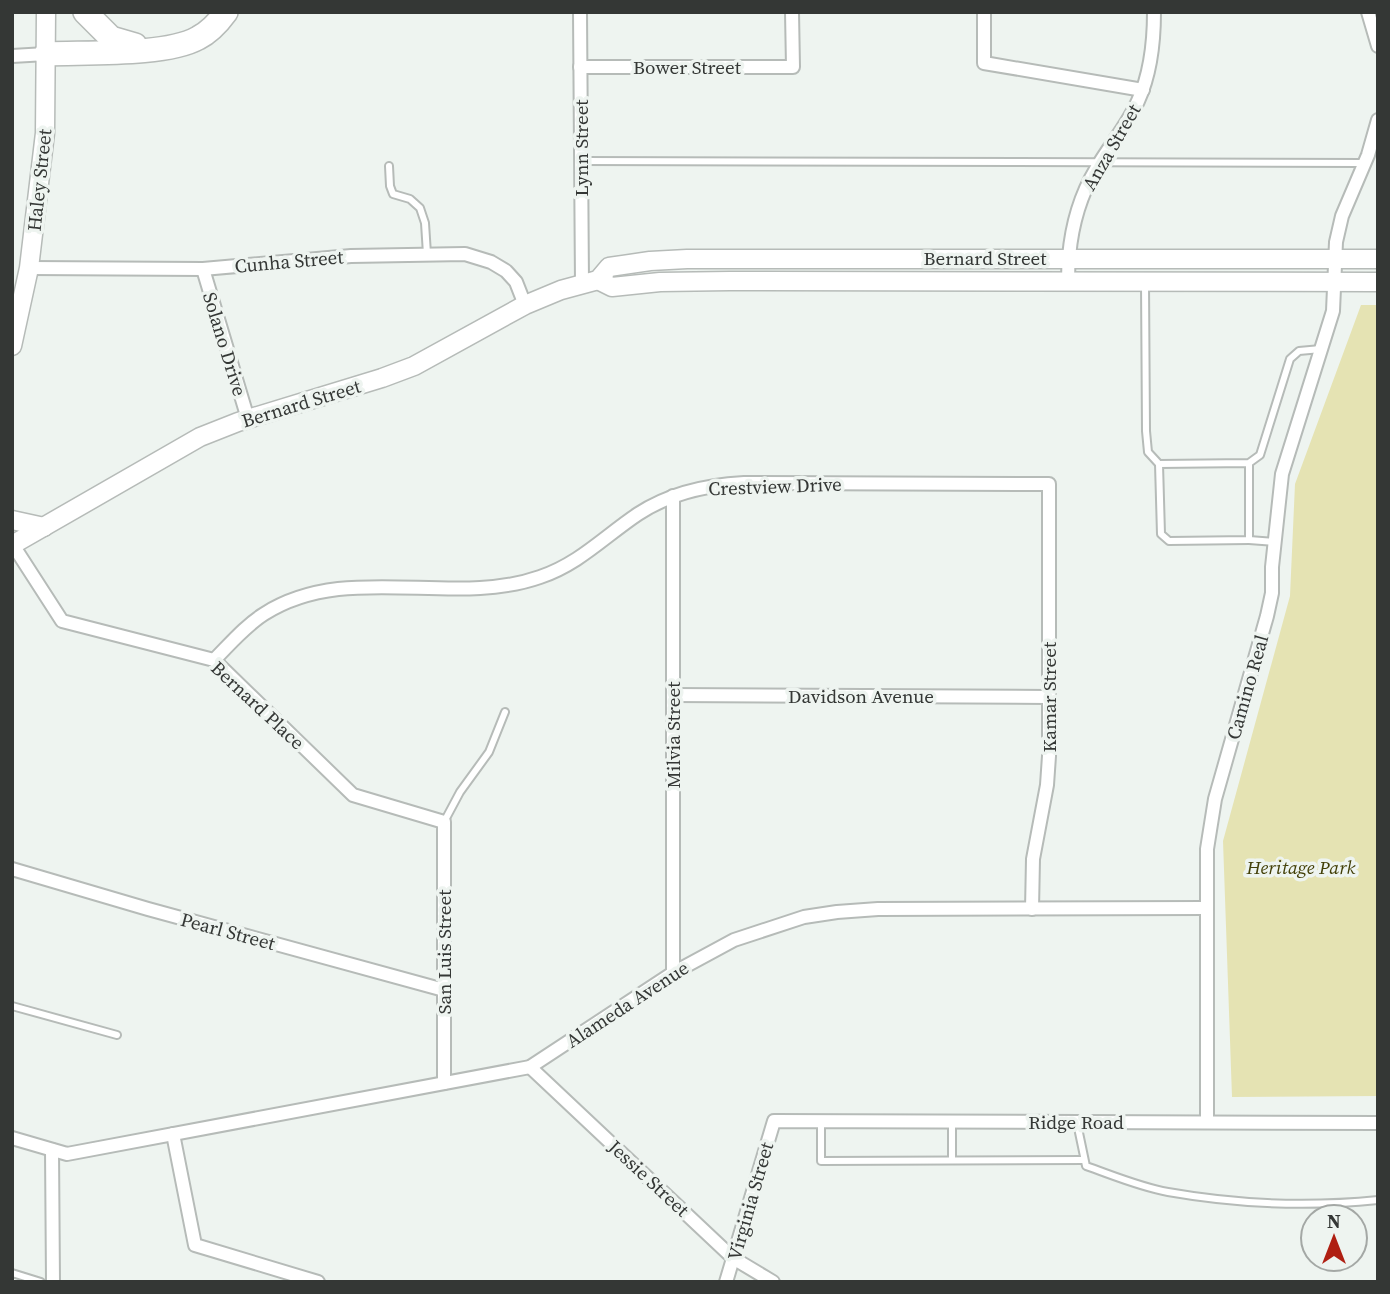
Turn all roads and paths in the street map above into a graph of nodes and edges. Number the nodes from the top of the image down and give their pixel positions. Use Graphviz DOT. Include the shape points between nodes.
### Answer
graph roads {
  1 [pos="46,12"];
  2 [pos="85,12"];
  3 [pos="226,12"];
  4 [pos="580,12"];
  5 [pos="793,12"];
  6 [pos="984,12"];
  7 [pos="1154,12"];
  8 [pos="1368,12"];
  9 [pos="1378,46"];
  10 [pos="155,50"];
  11 [pos="46,54"];
  12 [pos="12,56"];
  13 [pos="580,67"];
  14 [pos="1143,90"];
  15 [pos="1378,120"];
  16 [pos="581,161"];
  17 [pos="1100,163"];
  18 [pos="1364,163"];
  19 [pos="389,166"];
  20 [pos="427,254"];
  21 [pos="1068,258"];
  22 [pos="1336,259"];
  23 [pos="1378,259"];
  24 [pos="29,268"];
  25 [pos="203,269"];
  26 [pos="1069,281"];
  27 [pos="590,282"];
  28 [pos="1144,282"];
  29 [pos="1335,282"];
  30 [pos="1378,282"];
  31 [pos="525,304"];
  32 [pos="13,339"];
  33 [pos="1321,349"];
  34 [pos="248,419"];
  35 [pos="1248,463"];
  36 [pos="1159,464"];
  37 [pos="1049,484"];
  38 [pos="673,496"];
  39 [pos="12,520"];
  40 [pos="44,527"];
  41 [pos="1248,540"];
  42 [pos="1275,542"];
  43 [pos="13,545"];
  44 [pos="214,660"];
  45 [pos="673,695"];
  46 [pos="1049,697"];
  47 [pos="505,712"];
  48 [pos="444,822"];
  49 [pos="12,869"];
  50 [pos="1206,908"];
  51 [pos="1032,909"];
  52 [pos="673,973"];
  53 [pos="444,990"];
  54 [pos="12,1006"];
  55 [pos="117,1035"];
  56 [pos="530,1067"];
  57 [pos="444,1083"];
  58 [pos="774,1121"];
  59 [pos="821,1121"];
  60 [pos="952,1122"];
  61 [pos="1077,1122"];
  62 [pos="1207,1122"];
  63 [pos="1378,1123"];
  64 [pos="173,1134"];
  65 [pos="12,1138"];
  66 [pos="52,1150"];
  67 [pos="952,1160"];
  68 [pos="1084,1160"];
  69 [pos="1378,1200"];
  70 [pos="733,1258"];
  71 [pos="12,1273"];
  72 [pos="41,1282"];
  73 [pos="53,1282"];
  74 [pos="318,1282"];
  75 [pos="726,1282"];
  76 [pos="773,1282"];
  1 -- 11 [label="street, Haley Street"];
  2 -- 10 [label="highway" via="111,38"];
  3 -- 10 [label="highway" via="197,39"];
  4 -- 13 [label="street, Lynn Street"];
  5 -- 13 [label="street, Bower Street" via="793,67"];
  6 -- 14 [label="street" via="984,63"];
  7 -- 14 [label="street, Anza Street"];
  8 -- 9 [label="street"];
  10 -- 11 [label="highway"];
  11 -- 12 [label="street"];
  11 -- 24 [label="street, Haley Street" via="46,133"];
  13 -- 16 [label="street, Lynn Street"];
  14 -- 17 [label="street, Anza Street"];
  15 -- 18 [label="street, Camino Real"];
  16 -- 17 [label="lane"];
  16 -- 27 [label="street, Lynn Street"];
  17 -- 18 [label="lane"];
  17 -- 21 [label="street, Anza Street" via="1083,192"];
  18 -- 22 [label="street, Camino Real" via="1342,216"];
  19 -- 20 [label="lane" via="393,194 414,202 423,215"];
  20 -- 25 [label="street, Cunha Street"];
  20 -- 31 [label="street, Cunha Street" via="473,255 491,262 516,282"];
  21 -- 22 [label="street, Bernard Street"];
  21 -- 26 [label="street, Anza Street"];
  21 -- 27 [label="street, Bernard Street" via="675,260 609,267"];
  22 -- 23 [label="street, Bernard Street"];
  22 -- 29 [label="street, Camino Real"];
  24 -- 25 [label="street, Cunha Street"];
  24 -- 32 [label="street, Haley Street"];
  25 -- 34 [label="street, Solano Drive"];
  26 -- 27 [label="street, Bernard Street" via="730,281 612,287"];
  26 -- 28 [label="street, Bernard Street"];
  27 -- 31 [label="street, Bernard Street"];
  28 -- 29 [label="street, Bernard Street"];
  28 -- 36 [label="lane" via="1146,431 1148,452"];
  29 -- 30 [label="street, Bernard Street"];
  29 -- 33 [label="street, Camino Real" via="1333,311"];
  31 -- 34 [label="street, Bernard Street" via="414,366"];
  33 -- 35 [label="lane" via="1299,351 1290,359 1260,455"];
  33 -- 42 [label="street, Camino Real" via="1282,474"];
  34 -- 40 [label="street, Bernard Street" via="200,438"];
  35 -- 36 [label="lane"];
  35 -- 41 [label="lane"];
  36 -- 41 [label="lane" via="1161,534 1169,541"];
  37 -- 38 [label="street, Crestview Drive" via="744,483 718,484"];
  37 -- 46 [label="street, Kamar Street"];
  38 -- 44 [label="street, Crestview Drive" via="640,513 587,554 542,577 490,588 352,588 304,595 264,614"];
  38 -- 45 [label="street, Milvia Street"];
  39 -- 40 [label="street"];
  40 -- 43 [label="street, Bernard Street"];
  41 -- 42 [label="lane"];
  42 -- 50 [label="street, Camino Real" via="1267,616 1214,799"];
  43 -- 44 [label="street, Bernard Place" via="62,621"];
  44 -- 48 [label="street, Bernard Place" via="353,795"];
  45 -- 46 [label="street, Davidson Avenue"];
  45 -- 52 [label="street, Milvia Street"];
  46 -- 51 [label="street, Kamar Street" via="1047,785 1033,859"];
  47 -- 48 [label="lane" via="489,751"];
  48 -- 53 [label="street, San Luis Street"];
  49 -- 53 [label="street, Pearl Street"];
  50 -- 51 [label="street, Alameda Avenue"];
  50 -- 62 [label="street, Camino Real"];
  51 -- 52 [label="street, Alameda Avenue" via="878,909 826,914 734,940"];
  52 -- 56 [label="street, Alameda Avenue"];
  53 -- 57 [label="street, San Luis Street"];
  54 -- 55 [label="lane"];
  56 -- 57 [label="street, Alameda Avenue"];
  56 -- 70 [label="street, Jessie Street"];
  57 -- 64 [label="street, Alameda Avenue"];
  58 -- 59 [label="street, Ridge Road"];
  58 -- 70 [label="street, Virginia Street"];
  59 -- 60 [label="street, Ridge Road"];
  59 -- 67 [label="lane" via="821,1161"];
  60 -- 61 [label="street, Ridge Road"];
  60 -- 67 [label="lane"];
  61 -- 62 [label="street, Ridge Road"];
  61 -- 68 [label="lane"];
  62 -- 63 [label="street, Ridge Road"];
  64 -- 66 [label="street, Alameda Avenue" via="68,1154"];
  64 -- 74 [label="street" via="195,1245"];
  65 -- 66 [label="street, Alameda Avenue"];
  66 -- 73 [label="street"];
  67 -- 68 [label="lane"];
  68 -- 69 [label="lane" via="1086,1166 1166,1192 1251,1202"];
  70 -- 75 [label="street, Virginia Street"];
  70 -- 76 [label="street, Jessie Street"];
  71 -- 72 [label="lane"];
}
